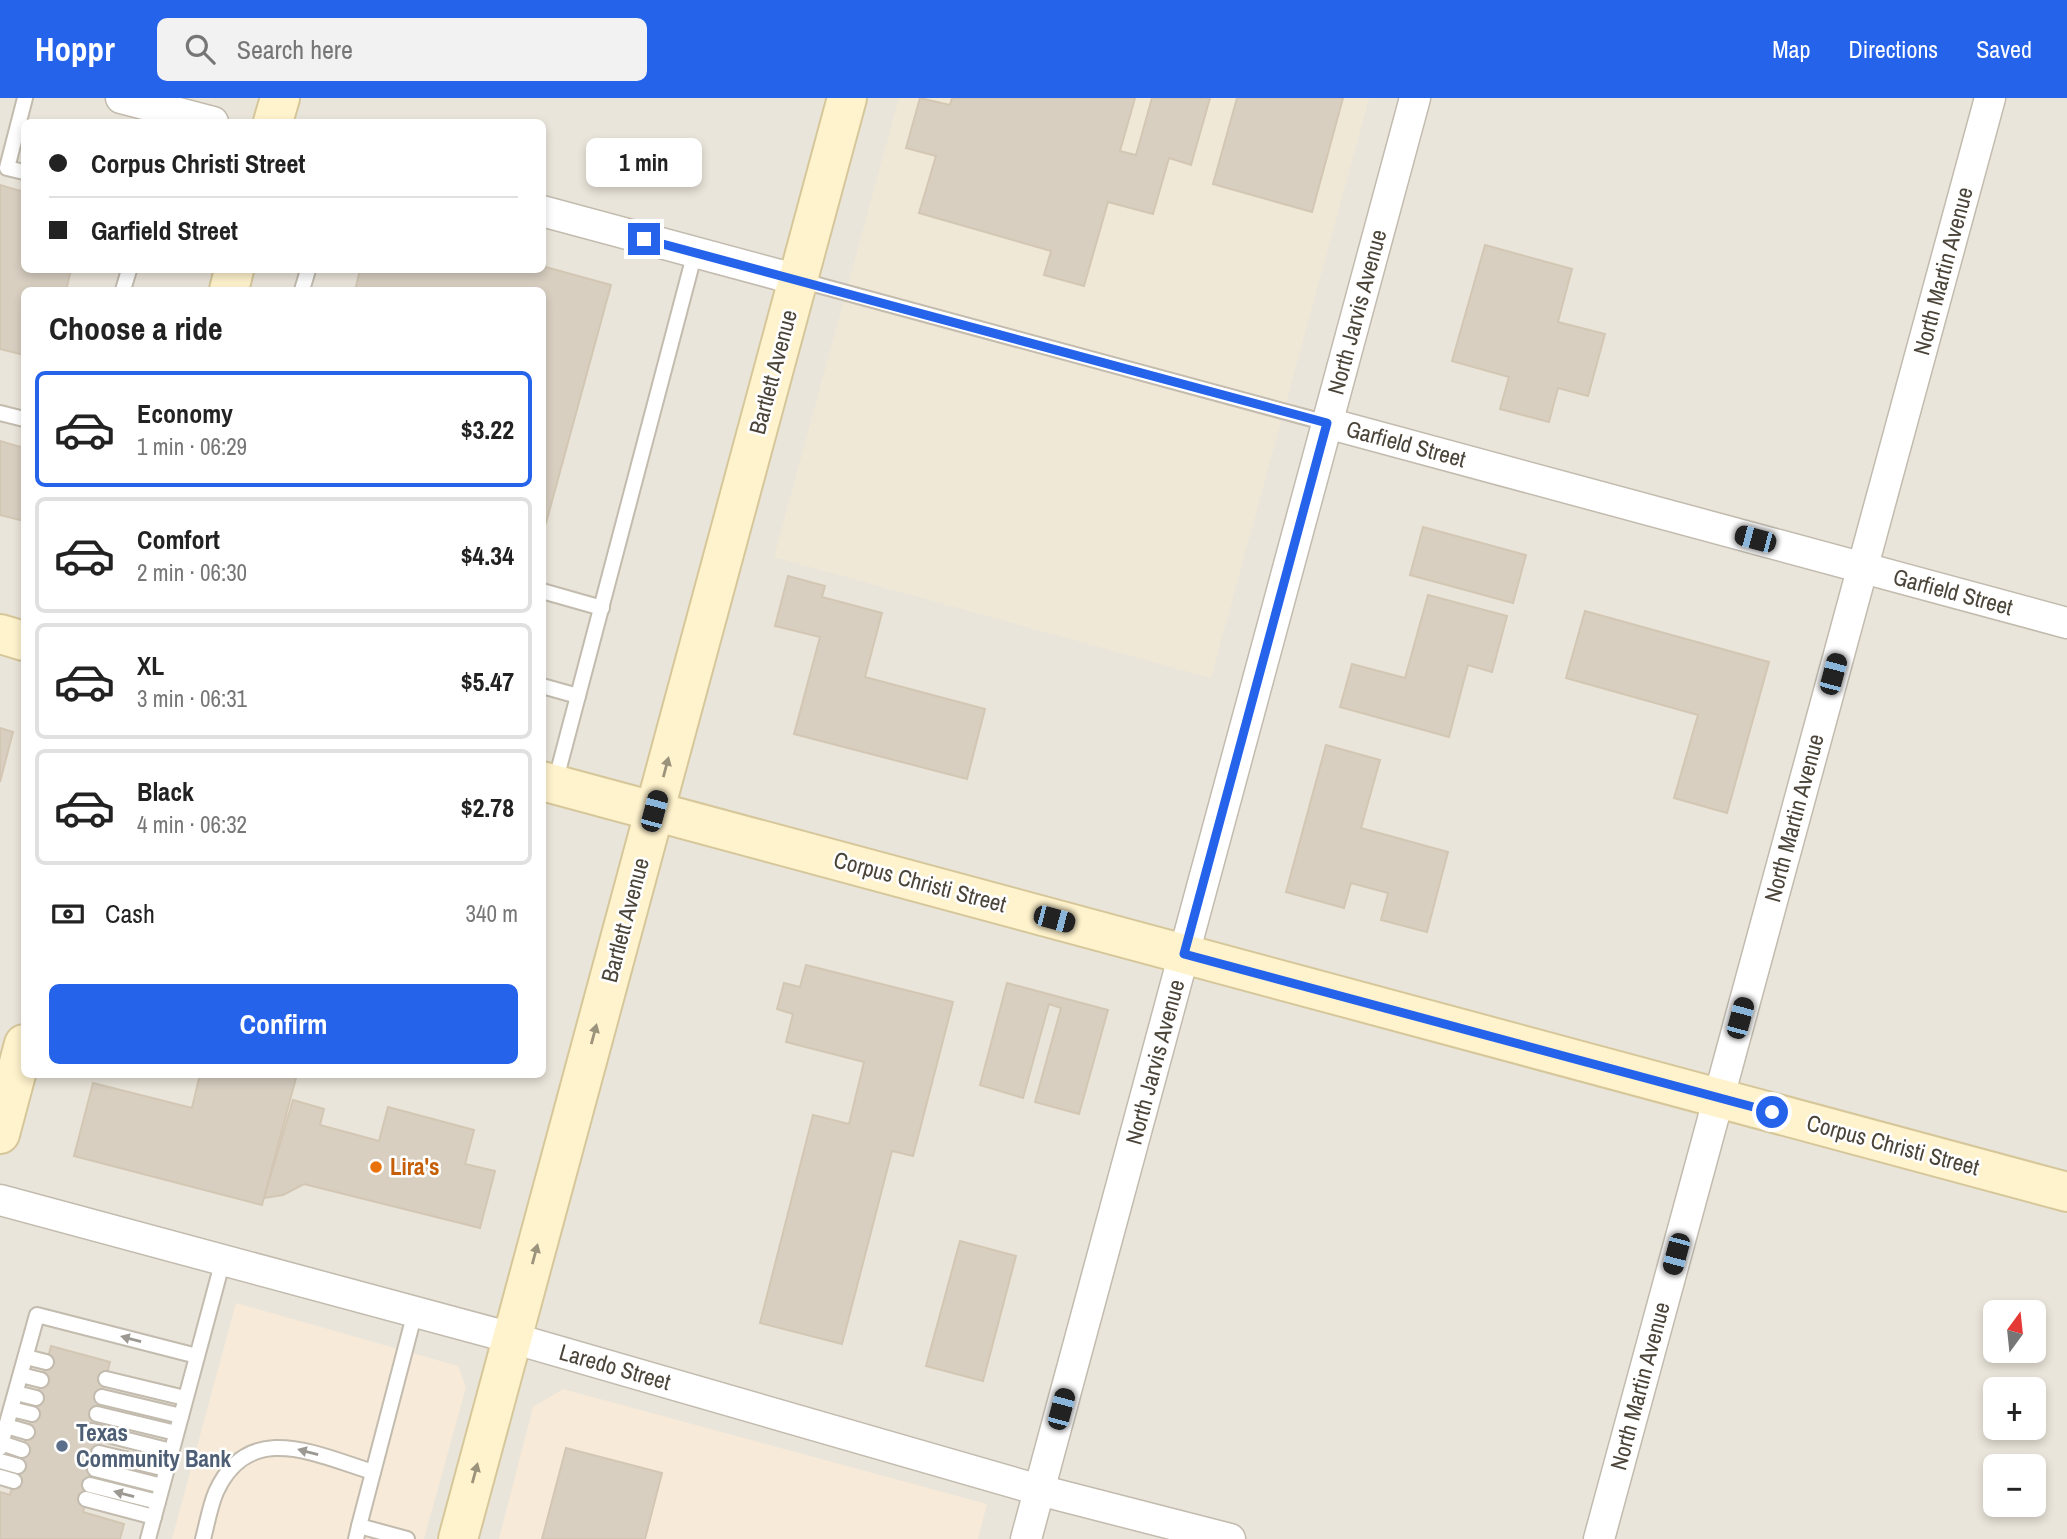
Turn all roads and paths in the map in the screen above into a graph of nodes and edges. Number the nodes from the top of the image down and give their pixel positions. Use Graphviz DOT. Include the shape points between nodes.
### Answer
graph roads {
  1 [pos="25,98"];
  2 [pos="121,98"];
  3 [pos="280,98"];
  4 [pos="847,98"];
  5 [pos="1415,98"];
  6 [pos="1990,98"];
  7 [pos="202,119"];
  8 [pos="274,119"];
  9 [pos="21,172"];
  10 [pos="546,212"];
  11 [pos="695,252"];
  12 [pos="798,280"];
  13 [pos="0,413"];
  14 [pos="21,418"];
  15 [pos="1327,423"];
  16 [pos="1862,568"];
  17 [pos="546,592"];
  18 [pos="602,608"];
  19 [pos="2067,623"];
  20 [pos="0,635"];
  21 [pos="21,640"];
  22 [pos="546,687"];
  23 [pos="578,696"];
  24 [pos="549,782"];
  25 [pos="654,811"];
  26 [pos="1184,954"];
  27 [pos="21,1055"];
  28 [pos="1718,1098"];
  29 [pos="0,1134"];
  30 [pos="2067,1192"];
  31 [pos="0,1200"];
  32 [pos="223,1260"];
  33 [pos="415,1312"];
  34 [pos="512,1338"];
  35 [pos="197,1356"];
  36 [pos="26,1357"];
  37 [pos="46,1362"];
  38 [pos="21,1375"];
  39 [pos="106,1378"];
  40 [pos="41,1380"];
  41 [pos="16,1393"];
  42 [pos="102,1396"];
  43 [pos="36,1398"];
  44 [pos="185,1398"];
  45 [pos="11,1409"];
  46 [pos="32,1414"];
  47 [pos="97,1415"];
  48 [pos="181,1416"];
  49 [pos="6,1426"];
  50 [pos="92,1431"];
  51 [pos="27,1432"];
  52 [pos="176,1433"];
  53 [pos="1,1446"];
  54 [pos="22,1450"];
  55 [pos="171,1451"];
  56 [pos="99,1453"];
  57 [pos="0,1461"];
  58 [pos="18,1466"];
  59 [pos="95,1469"];
  60 [pos="166,1469"];
  61 [pos="373,1472"];
  62 [pos="162,1486"];
  63 [pos="1039,1489"];
  64 [pos="158,1502"];
  65 [pos="154,1517"];
  66 [pos="357,1532"];
  67 [pos="148,1539"];
  68 [pos="203,1539"];
  69 [pos="407,1539"];
  70 [pos="458,1539"];
  71 [pos="1026,1539"];
  72 [pos="1230,1539"];
  73 [pos="1598,1539"];
  1 -- 9 [label="lane" via="7,167"];
  2 -- 7 [label="street"];
  3 -- 8 [label="main road"];
  4 -- 12 [label="main road, Bartlett Avenue"];
  5 -- 15 [label="street, North Jarvis Avenue"];
  6 -- 16 [label="street, North Martin Avenue"];
  10 -- 11 [label="street, Garfield Street"];
  11 -- 12 [label="street, Garfield Street"];
  11 -- 18 [label="lane"];
  12 -- 15 [label="lane, Garfield Street"];
  25 -- 12 [label="main road, Bartlett Avenue, one-way"];
  13 -- 14 [label="lane"];
  15 -- 16 [label="street, Garfield Street"];
  15 -- 26 [label="street, North Jarvis Avenue"];
  16 -- 19 [label="street, Garfield Street"];
  16 -- 28 [label="street, North Martin Avenue"];
  17 -- 18 [label="lane"];
  18 -- 23 [label="lane"];
  20 -- 21 [label="main road"];
  22 -- 23 [label="lane"];
  23 -- 24 [label="lane"];
  24 -- 25 [label="main road, Corpus Christi Street"];
  25 -- 26 [label="main road, Corpus Christi Street"];
  34 -- 25 [label="main road, Bartlett Avenue, one-way"];
  26 -- 28 [label="main road, Corpus Christi Street"];
  26 -- 63 [label="street, North Jarvis Avenue"];
  27 -- 29 [label="main road"];
  28 -- 30 [label="main road, Corpus Christi Street"];
  28 -- 73 [label="street, North Martin Avenue"];
  31 -- 32 [label="street, Laredo Street"];
  32 -- 33 [label="street, Laredo Street"];
  32 -- 35 [label="lane"];
  33 -- 34 [label="street, Laredo Street"];
  33 -- 61 [label="lane"];
  34 -- 63 [label="street, Laredo Street"];
  70 -- 34 [label="main road, Bartlett Avenue, one-way"];
  35 -- 36 [label="lane, one-way" via="37,1315"];
  35 -- 44 [label="lane"];
  36 -- 37 [label="lane"];
  36 -- 38 [label="lane"];
  38 -- 40 [label="lane"];
  38 -- 41 [label="lane"];
  39 -- 44 [label="lane"];
  41 -- 43 [label="lane"];
  41 -- 45 [label="lane"];
  42 -- 48 [label="lane"];
  44 -- 48 [label="lane"];
  45 -- 46 [label="lane"];
  45 -- 49 [label="lane"];
  47 -- 52 [label="lane"];
  48 -- 52 [label="lane"];
  49 -- 51 [label="lane"];
  49 -- 53 [label="lane"];
  50 -- 55 [label="lane"];
  52 -- 55 [label="lane"];
  53 -- 54 [label="lane"];
  55 -- 60 [label="lane"];
  56 -- 60 [label="lane"];
  57 -- 58 [label="lane"];
  59 -- 62 [label="lane"];
  60 -- 62 [label="lane"];
  61 -- 66 [label="lane"];
  61 -- 68 [label="lane, one-way" via="302,1450 277,1446 252,1452 230,1469 216,1493"];
  62 -- 64 [label="lane"];
  63 -- 71 [label="street, North Jarvis Avenue"];
  63 -- 72 [label="street, Laredo Street"];
  64 -- 65 [label="lane"];
  64 -- 65 [label="lane, one-way" via="88,1492"];
  65 -- 67 [label="lane"];
  66 -- 69 [label="lane"];
}
